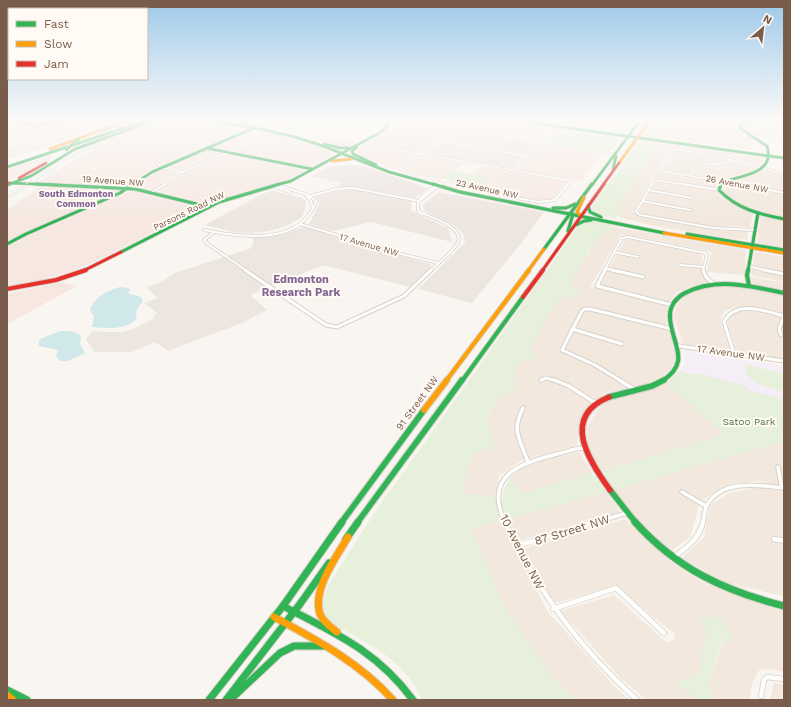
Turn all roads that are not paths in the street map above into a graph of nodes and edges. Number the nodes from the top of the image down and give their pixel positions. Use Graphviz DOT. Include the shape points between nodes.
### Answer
graph roads {
  1 [pos="42,152"];
  2 [pos="48,152"];
  3 [pos="54,152"];
  4 [pos="55,152"];
  5 [pos="63,152"];
  6 [pos="70,152"];
  7 [pos="169,152"];
  8 [pos="198,152"];
  9 [pos="228,152"];
  10 [pos="333,152"];
  11 [pos="352,152"];
  12 [pos="407,152"];
  13 [pos="424,152"];
  14 [pos="502,152"];
  15 [pos="531,152"];
  16 [pos="617,152"];
  17 [pos="627,152"];
  18 [pos="627,152"];
  19 [pos="669,152"];
  20 [pos="693,152"];
  21 [pos="740,152"];
  22 [pos="768,152"];
  23 [pos="344,153"];
  24 [pos="596,153"];
  25 [pos="238,154"];
  26 [pos="421,154"];
  27 [pos="42,156"];
  28 [pos="220,156"];
  29 [pos="527,156"];
  30 [pos="614,156"];
  31 [pos="768,156"];
  32 [pos="784,158"];
  33 [pos="354,159"];
  34 [pos="734,160"];
  35 [pos="330,161"];
  36 [pos="698,162"];
  37 [pos="9,165"];
  38 [pos="376,165"];
  39 [pos="323,166"];
  40 [pos="162,168"];
  41 [pos="314,169"];
  42 [pos="763,169"];
  43 [pos="511,170"];
  44 [pos="696,170"];
  45 [pos="182,172"];
  46 [pos="611,173"];
  47 [pos="784,174"];
  48 [pos="690,176"];
  49 [pos="25,178"];
  50 [pos="724,181"];
  51 [pos="10,183"];
  52 [pos="23,183"];
  53 [pos="33,184"];
  54 [pos="440,184"];
  55 [pos="276,186"];
  56 [pos="128,188"];
  57 [pos="648,190"];
  58 [pos="719,190"];
  59 [pos="152,192"];
  60 [pos="586,192"];
  61 [pos="784,193"];
  62 [pos="310,196"];
  63 [pos="307,197"];
  64 [pos="692,198"];
  65 [pos="419,201"];
  66 [pos="579,201"];
  67 [pos="642,201"];
  68 [pos="523,205"];
  69 [pos="588,206"];
  70 [pos="211,207"];
  71 [pos="553,208"];
  72 [pos="313,209"];
  73 [pos="546,209"];
  74 [pos="690,210"];
  75 [pos="758,213"];
  76 [pos="576,214"];
  77 [pos="601,219"];
  78 [pos="784,219"];
  79 [pos="562,223"];
  80 [pos="300,224"];
  81 [pos="633,224"];
  82 [pos="574,226"];
  83 [pos="204,230"];
  84 [pos="754,230"];
  85 [pos="213,233"];
  86 [pos="565,238"];
  87 [pos="7,244"];
  88 [pos="751,247"];
  89 [pos="784,250"];
  90 [pos="614,252"];
  91 [pos="784,253"];
  92 [pos="638,257"];
  93 [pos="438,263"];
  94 [pos="680,265"];
  95 [pos="748,266"];
  96 [pos="703,267"];
  97 [pos="605,268"];
  98 [pos="784,274"];
  99 [pos="642,277"];
  100 [pos="714,284"];
  101 [pos="749,286"];
  102 [pos="7,289"];
  103 [pos="784,293"];
  104 [pos="672,305"];
  105 [pos="784,316"];
  106 [pos="572,329"];
  107 [pos="672,330"];
  108 [pos="781,335"];
  109 [pos="622,344"];
  110 [pos="679,346"];
  111 [pos="734,353"];
  112 [pos="784,361"];
  113 [pos="541,380"];
  114 [pos="635,390"];
  115 [pos="597,404"];
  116 [pos="523,408"];
  117 [pos="584,448"];
  118 [pos="528,462"];
  119 [pos="778,467"];
  120 [pos="783,488"];
  121 [pos="682,492"];
  122 [pos="706,506"];
  123 [pos="627,514"];
  124 [pos="348,537"];
  125 [pos="774,539"];
  126 [pos="784,541"];
  127 [pos="517,546"];
  128 [pos="672,558"];
  129 [pos="283,606"];
  130 [pos="784,606"];
  131 [pos="553,609"];
  132 [pos="294,612"];
  133 [pos="274,617"];
  134 [pos="286,623"];
  135 [pos="664,633"];
  136 [pos="351,643"];
  137 [pos="326,646"];
  138 [pos="784,680"];
  139 [pos="7,690"];
  140 [pos="7,695"];
  141 [pos="761,696"];
  142 [pos="13,700"];
  143 [pos="27,700"];
  144 [pos="209,700"];
  145 [pos="226,700"];
  146 [pos="230,700"];
  147 [pos="393,700"];
  148 [pos="413,700"];
  149 [pos="637,700"];
  1 -- 37 [label="main road"];
  2 -- 37 [label="main road"];
  3 -- 27 [label="main road"];
  4 -- 27 [label="main road"];
  5 -- 51 [label="main road, bridge"];
  6 -- 49 [label="main road"];
  7 -- 40 [label="street" via="159,160 158,165"];
  8 -- 40 [label="main road"];
  9 -- 25 [label="main road"];
  9 -- 28 [label="street"];
  10 -- 35 [label="main road" via="335,154"];
  11 -- 38 [label="main road"];
  12 -- 26 [label="street"];
  13 -- 26 [label="street"];
  14 -- 29 [label="street"];
  15 -- 29 [label="street"];
  16 -- 30 [label="main road, 91 Street NW"];
  17 -- 30 [label="main road"];
  18 -- 46 [label="main road, 91 Street NW"];
  19 -- 48 [label="street, 26 Avenue NW" via="659,171"];
  20 -- 34 [label="street, 26 Avenue NW"];
  21 -- 31 [label="main road"];
  22 -- 31 [label="main road"];
  23 -- 33 [label="main road, 23 Avenue NW"];
  23 -- 35 [label="main road, Parsons Road NW"];
  23 -- 38 [label="main road"];
  23 -- 39 [label="main road"];
  24 -- 30 [label="street"];
  25 -- 28 [label="main road"];
  25 -- 41 [label="main road"];
  26 -- 43 [label="street"];
  26 -- 54 [label="street, 23 Avenue NW" via="400,169"];
  27 -- 37 [label="main road"];
  28 -- 45 [label="street"];
  29 -- 43 [label="street"];
  30 -- 46 [label="main road"];
  30 -- 60 [label="main road, 91 Street NW"];
  31 -- 32 [label="main road"];
  31 -- 42 [label="main road"];
  33 -- 35 [label="main road"];
  33 -- 54 [label="main road, 23 Avenue NW" via="401,176"];
  34 -- 36 [label="street" via="713,165"];
  34 -- 42 [label="street"];
  35 -- 39 [label="main road, Parsons Road NW"];
  35 -- 41 [label="main road, Parsons Road NW"];
  38 -- 54 [label="main road, 23 Avenue NW"];
  39 -- 41 [label="main road, Parsons Road NW"];
  40 -- 45 [label="street"];
  40 -- 56 [label="main road"];
  41 -- 55 [label="main road, Parsons Road NW"];
  42 -- 47 [label="street"];
  42 -- 50 [label="main road"];
  43 -- 54 [label="street, 23 Avenue NW" via="570,182 557,199 538,202"];
  44 -- 48 [label="street, 26 Avenue NW"];
  45 -- 59 [label="street" via="162,188"];
  46 -- 69 [label="main road, 91 Street NW"];
  48 -- 50 [label="street, 26 Avenue NW"];
  49 -- 51 [label="main road"];
  49 -- 52 [label="main road"];
  50 -- 58 [label="main road"];
  50 -- 61 [label="street, 26 Avenue NW"];
  51 -- 52 [label="main road, 19 Avenue NW"];
  51 -- 53 [label="main road, 19 Avenue NW"];
  52 -- 53 [label="main road, 19 Avenue NW"];
  53 -- 56 [label="main road, 19 Avenue NW"];
  54 -- 65 [label="street"];
  54 -- 68 [label="main road, 23 Avenue NW"];
  54 -- 71 [label="main road, 23 Avenue NW"];
  55 -- 62 [label="street"];
  55 -- 63 [label="street"];
  55 -- 70 [label="main road, Parsons Road NW"];
  56 -- 59 [label="main road, 19 Avenue NW"];
  56 -- 87 [label="main road"];
  57 -- 58 [label="street" via="654,180"];
  57 -- 64 [label="street"];
  57 -- 67 [label="street"];
  58 -- 75 [label="main road" via="726,198"];
  59 -- 70 [label="main road, 19 Avenue NW"];
  60 -- 66 [label="main road, 91 Street NW"];
  60 -- 76 [label="main road"];
  62 -- 63 [label="street"];
  62 -- 65 [label="street" via="336,189 360,189"];
  62 -- 72 [label="street" via="316,201"];
  63 -- 72 [label="street"];
  65 -- 93 [label="street" via="416,206 419,212 450,226 460,236 457,245"];
  66 -- 71 [label="main road" via="570,207"];
  66 -- 76 [label="main road, 91 Street NW"];
  67 -- 74 [label="street"];
  67 -- 84 [label="street" via="637,214 725,231 728,228"];
  68 -- 73 [label="main road, 23 Avenue NW"];
  68 -- 76 [label="main road"];
  69 -- 76 [label="main road, 91 Street NW"];
  69 -- 77 [label="main road" via="591,213"];
  70 -- 102 [label="main road, Parsons Road NW" via="76,274"];
  71 -- 76 [label="main road, 23 Avenue NW"];
  72 -- 80 [label="street"];
  73 -- 76 [label="main road, 23 Avenue NW"];
  73 -- 79 [label="main road" via="562,216"];
  75 -- 78 [label="main road"];
  75 -- 84 [label="main road"];
  76 -- 77 [label="main road, 23 Avenue NW"];
  76 -- 79 [label="main road, 91 Street NW"];
  76 -- 81 [label="main road"];
  76 -- 82 [label="main road, 91 Street NW"];
  76 -- 86 [label="main road"];
  77 -- 81 [label="main road, 23 Avenue NW"];
  77 -- 82 [label="main road" via="587,220"];
  77 -- 88 [label="main road, 23 Avenue NW"];
  79 -- 129 [label="main road, 91 Street NW" via="378,471"];
  80 -- 85 [label="street" via="280,232 255,237"];
  80 -- 93 [label="street, 17 Avenue NW"];
  81 -- 88 [label="main road, 23 Avenue NW"];
  82 -- 86 [label="main road, 91 Street NW"];
  83 -- 85 [label="street"];
  84 -- 88 [label="main road"];
  85 -- 93 [label="street" via="204,241 330,327 337,327 400,298"];
  86 -- 124 [label="main road, 91 Street NW"];
  88 -- 89 [label="main road, 23 Avenue NW"];
  88 -- 91 [label="main road, 23 Avenue NW"];
  88 -- 95 [label="main road"];
  90 -- 92 [label="street"];
  90 -- 96 [label="street" via="624,237 705,253 707,255"];
  90 -- 97 [label="street"];
  94 -- 96 [label="street"];
  95 -- 98 [label="street"];
  95 -- 101 [label="main road"];
  96 -- 100 [label="street" via="705,275"];
  97 -- 99 [label="street"];
  97 -- 104 [label="street" via="597,286"];
  100 -- 101 [label="main road"];
  100 -- 104 [label="main road" via="687,292 677,298"];
  101 -- 103 [label="main road"];
  104 -- 107 [label="main road"];
  105 -- 108 [label="street" via="779,329"];
  105 -- 111 [label="street" via="752,309 733,311 724,322"];
  106 -- 107 [label="street" via="585,309"];
  106 -- 109 [label="street"];
  106 -- 114 [label="street" via="562,350 595,365"];
  107 -- 110 [label="main road"];
  110 -- 111 [label="street, 17 Avenue NW"];
  110 -- 114 [label="main road" via="679,362 670,375 658,383"];
  111 -- 112 [label="street, 17 Avenue NW"];
  113 -- 115 [label="street" via="546,377 553,379"];
  114 -- 115 [label="main road" via="614,394"];
  115 -- 117 [label="main road" via="583,425"];
  116 -- 118 [label="street" via="516,425"];
  117 -- 118 [label="street"];
  117 -- 123 [label="main road" via="595,469"];
  118 -- 127 [label="street, 10 Avenue NW" via="516,467 508,475 499,492 500,511"];
  119 -- 120 [label="street"];
  120 -- 122 [label="street" via="753,484 736,487 718,494"];
  121 -- 122 [label="street"];
  122 -- 128 [label="street" via="701,531 696,539"];
  123 -- 127 [label="street, 87 Street NW"];
  123 -- 128 [label="main road" via="652,542"];
  124 -- 132 [label="main road, 91 Street NW"];
  124 -- 136 [label="main road" via="322,589 318,603 319,612 325,622"];
  125 -- 126 [label="street"];
  127 -- 131 [label="street, 10 Avenue NW"];
  128 -- 130 [label="main road" via="721,586 749,597"];
  129 -- 132 [label="main road"];
  129 -- 133 [label="main road, 91 Street NW"];
  131 -- 135 [label="street" via="616,588"];
  131 -- 149 [label="street, 10 Avenue NW" via="594,660"];
  132 -- 134 [label="main road, 91 Street NW"];
  132 -- 136 [label="main road"];
  133 -- 134 [label="main road"];
  133 -- 144 [label="main road, 91 Street NW"];
  134 -- 137 [label="main road"];
  134 -- 145 [label="main road, 91 Street NW"];
  136 -- 148 [label="main road" via="395,674"];
  137 -- 146 [label="main road" via="294,646 280,653"];
  137 -- 147 [label="main road" via="382,686"];
  138 -- 141 [label="street" via="767,677"];
  139 -- 143 [label="main road"];
  140 -- 142 [label="main road"];
}
